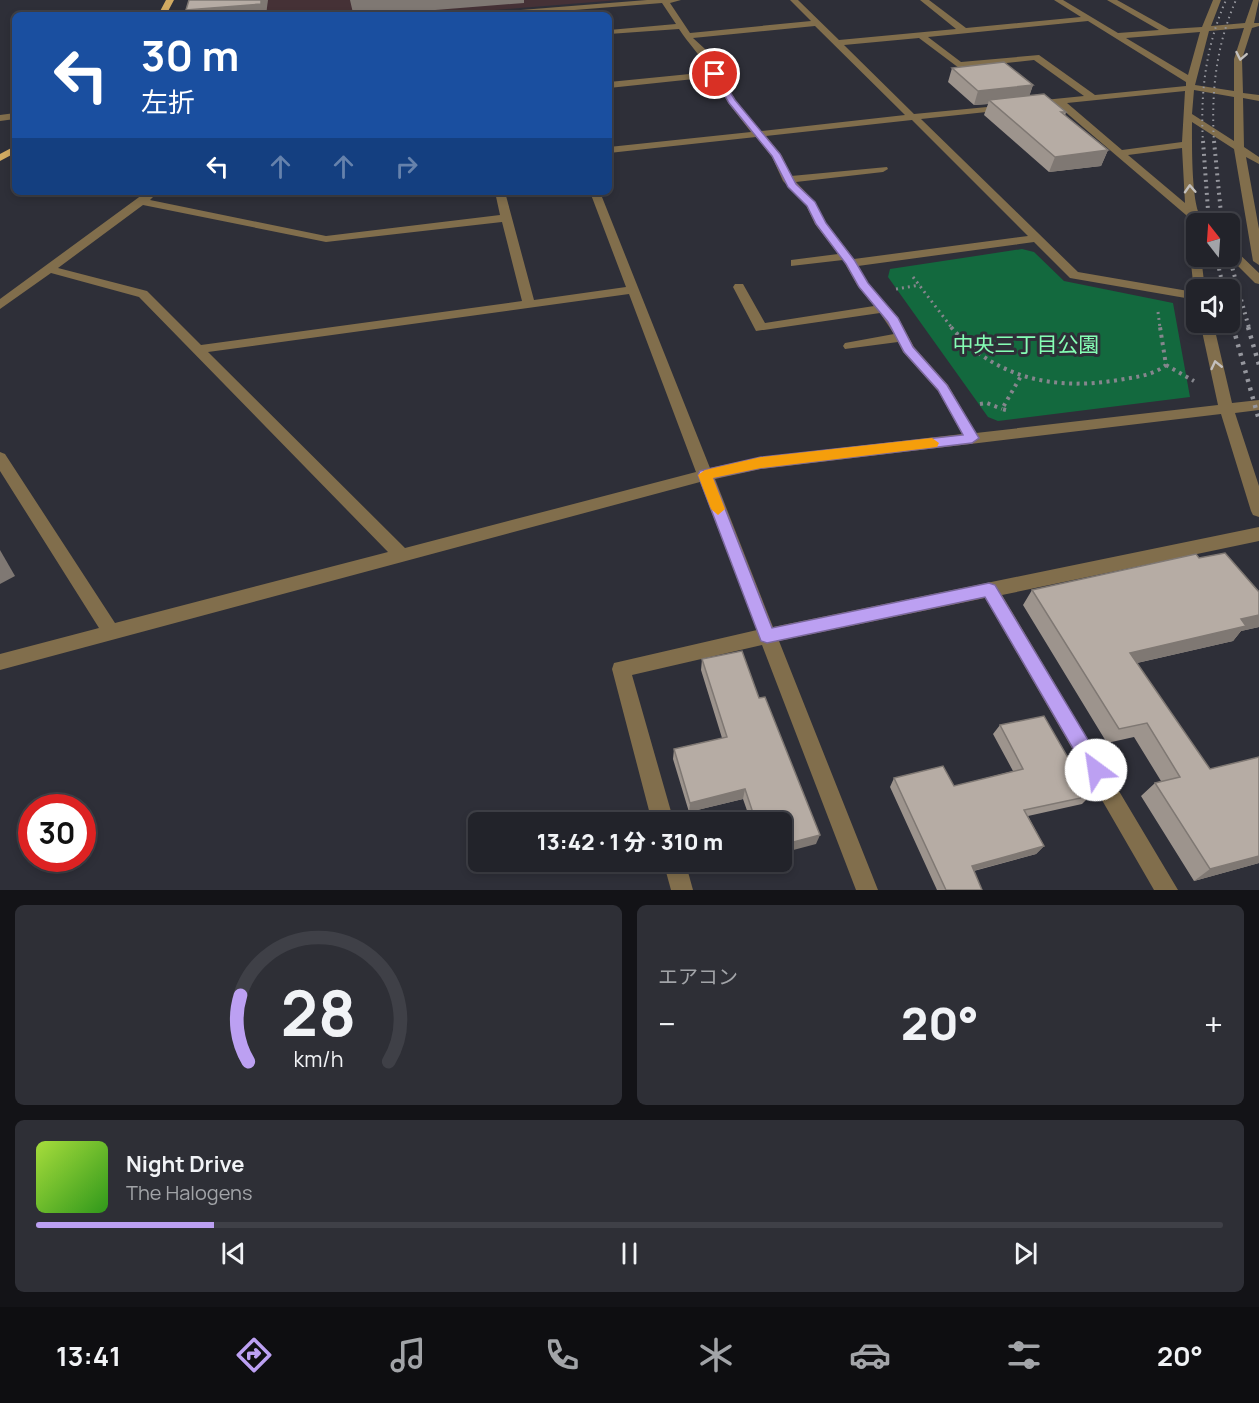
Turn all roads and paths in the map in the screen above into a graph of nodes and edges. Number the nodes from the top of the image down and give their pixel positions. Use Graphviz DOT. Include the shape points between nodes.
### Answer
graph roads {
  1 [pos="664,0"];
  2 [pos="677,0"];
  3 [pos="794,0"];
  4 [pos="924,0"];
  5 [pos="1058,0"];
  6 [pos="1111,0"];
  7 [pos="1217,0"];
  8 [pos="1257,0"];
  9 [pos="518,12"];
  10 [pos="1088,19"];
  11 [pos="818,23"];
  12 [pos="1254,25"];
  13 [pos="683,26"];
  14 [pos="1205,28"];
  15 [pos="964,31"];
  16 [pos="612,32"];
  17 [pos="1166,32"];
  18 [pos="921,35"];
  19 [pos="687,36"];
  20 [pos="1115,36"];
  21 [pos="837,43"];
  22 [pos="715,74"];
  23 [pos="612,85"];
  24 [pos="1190,85"];
  25 [pos="1239,97"];
  26 [pos="1093,98"];
  27 [pos="1259,98"];
  28 [pos="1059,101"];
  29 [pos="1025,105"];
  30 [pos="1014,106"];
  31 [pos="1259,111"];
  32 [pos="913,117"];
  33 [pos="1189,117"];
  34 [pos="757,134"];
  35 [pos="1188,144"];
  36 [pos="1239,148"];
  37 [pos="612,150"];
  38 [pos="1120,153"];
  39 [pos="1259,161"];
  40 [pos="883,169"];
  41 [pos="788,180"];
  42 [pos="149,195"];
  43 [pos="501,195"];
  44 [pos="596,195"];
  45 [pos="140,201"];
  46 [pos="1191,213"];
  47 [pos="1192,213"];
  48 [pos="506,218"];
  49 [pos="1035,238"];
  50 [pos="898,257"];
  51 [pos="849,260"];
  52 [pos="1259,261"];
  53 [pos="1240,262"];
  54 [pos="795,263"];
  55 [pos="49,269"];
  56 [pos="1259,280"];
  57 [pos="920,285"];
  58 [pos="739,287"];
  59 [pos="1154,289"];
  60 [pos="633,290"];
  61 [pos="890,290"];
  62 [pos="1186,294"];
  63 [pos="0,305"];
  64 [pos="529,305"];
  65 [pos="884,309"];
  66 [pos="1209,333"];
  67 [pos="903,337"];
  68 [pos="850,346"];
  69 [pos="200,349"];
  70 [pos="1021,376"];
  71 [pos="973,405"];
  72 [pos="1259,405"];
  73 [pos="1226,407"];
  74 [pos="1002,409"];
  75 [pos="1026,432"];
  76 [pos="972,438"];
  77 [pos="0,458"];
  78 [pos="705,475"];
  79 [pos="1259,511"];
  80 [pos="1259,534"];
  81 [pos="402,556"];
  82 [pos="989,589"];
  83 [pos="111,632"];
  84 [pos="767,636"];
  85 [pos="0,662"];
  86 [pos="660,812"];
  87 [pos="677,872"];
  88 [pos="682,890"];
  89 [pos="867,890"];
  90 [pos="1167,890"];
  1 -- 2 [label="street"];
  1 -- 9 [label="street"];
  1 -- 13 [label="street"];
  3 -- 11 [label="street"];
  4 -- 15 [label="street"];
  5 -- 10 [label="street"];
  6 -- 17 [label="street"];
  7 -- 14 [label="street"];
  8 -- 12 [label="street"];
  10 -- 15 [label="street"];
  10 -- 20 [label="street"];
  11 -- 19 [label="street"];
  11 -- 21 [label="street"];
  12 -- 14 [label="street"];
  12 -- 25 [label="street, one-way" via="1238,59"];
  13 -- 16 [label="street"];
  13 -- 19 [label="street"];
  14 -- 17 [label="street"];
  14 -- 24 [label="street"];
  15 -- 18 [label="street"];
  17 -- 20 [label="street"];
  18 -- 21 [label="street"];
  18 -- 26 [label="street" via="959,65 1036,57"];
  19 -- 22 [label="street" via="702,51"];
  20 -- 24 [label="street"];
  21 -- 32 [label="street"];
  22 -- 23 [label="street"];
  22 -- 34 [label="street"];
  24 -- 25 [label="street"];
  24 -- 26 [label="street"];
  24 -- 33 [label="street"];
  25 -- 27 [label="street"];
  25 -- 31 [label="street"];
  25 -- 36 [label="street"];
  26 -- 28 [label="street"];
  28 -- 29 [label="street"];
  28 -- 38 [label="street"];
  30 -- 32 [label="street"];
  32 -- 34 [label="street"];
  32 -- 49 [label="street"];
  33 -- 35 [label="street"];
  33 -- 36 [label="street"];
  34 -- 37 [label="street"];
  34 -- 41 [label="street" via="777,156"];
  35 -- 38 [label="street"];
  47 -- 35 [label="street, one-way"];
  36 -- 39 [label="street"];
  36 -- 52 [label="street"];
  38 -- 46 [label="street"];
  40 -- 41 [label="street"];
  41 -- 51 [label="street" via="811,204"];
  42 -- 45 [label="street"];
  43 -- 48 [label="street"];
  44 -- 60 [label="street"];
  45 -- 48 [label="street" via="327,239"];
  45 -- 55 [label="street"];
  48 -- 64 [label="street"];
  49 -- 50 [label="street"];
  49 -- 59 [label="street" via="1074,275"];
  50 -- 51 [label="street"];
  50 -- 57 [label="path"];
  51 -- 54 [label="street"];
  51 -- 65 [label="street" via="863,285"];
  53 -- 56 [label="street"];
  55 -- 63 [label="street"];
  55 -- 69 [label="street" via="143,294"];
  57 -- 61 [label="path"];
  57 -- 70 [label="path" via="970,347"];
  58 -- 65 [label="street" via="761,328"];
  59 -- 62 [label="street"];
  59 -- 70 [label="path" via="1166,365 1157,372 1075,386"];
  60 -- 64 [label="street"];
  60 -- 78 [label="street"];
  64 -- 69 [label="street"];
  65 -- 67 [label="street"];
  73 -- 66 [label="street, one-way"];
  67 -- 68 [label="street"];
  67 -- 76 [label="street" via="908,349 943,388"];
  69 -- 81 [label="street"];
  70 -- 74 [label="path"];
  71 -- 74 [label="path" via="987,403"];
  72 -- 73 [label="street"];
  73 -- 75 [label="street"];
  73 -- 79 [label="street"];
  74 -- 75 [label="path" via="1015,416"];
  75 -- 76 [label="street"];
  76 -- 78 [label="street" via="761,463"];
  77 -- 83 [label="street"];
  78 -- 81 [label="street"];
  78 -- 84 [label="street"];
  80 -- 82 [label="street"];
  81 -- 83 [label="street"];
  82 -- 84 [label="street"];
  82 -- 90 [label="street"];
  83 -- 85 [label="street"];
  84 -- 86 [label="street" via="621,669"];
  84 -- 89 [label="street"];
  87 -- 88 [label="street"];
}
